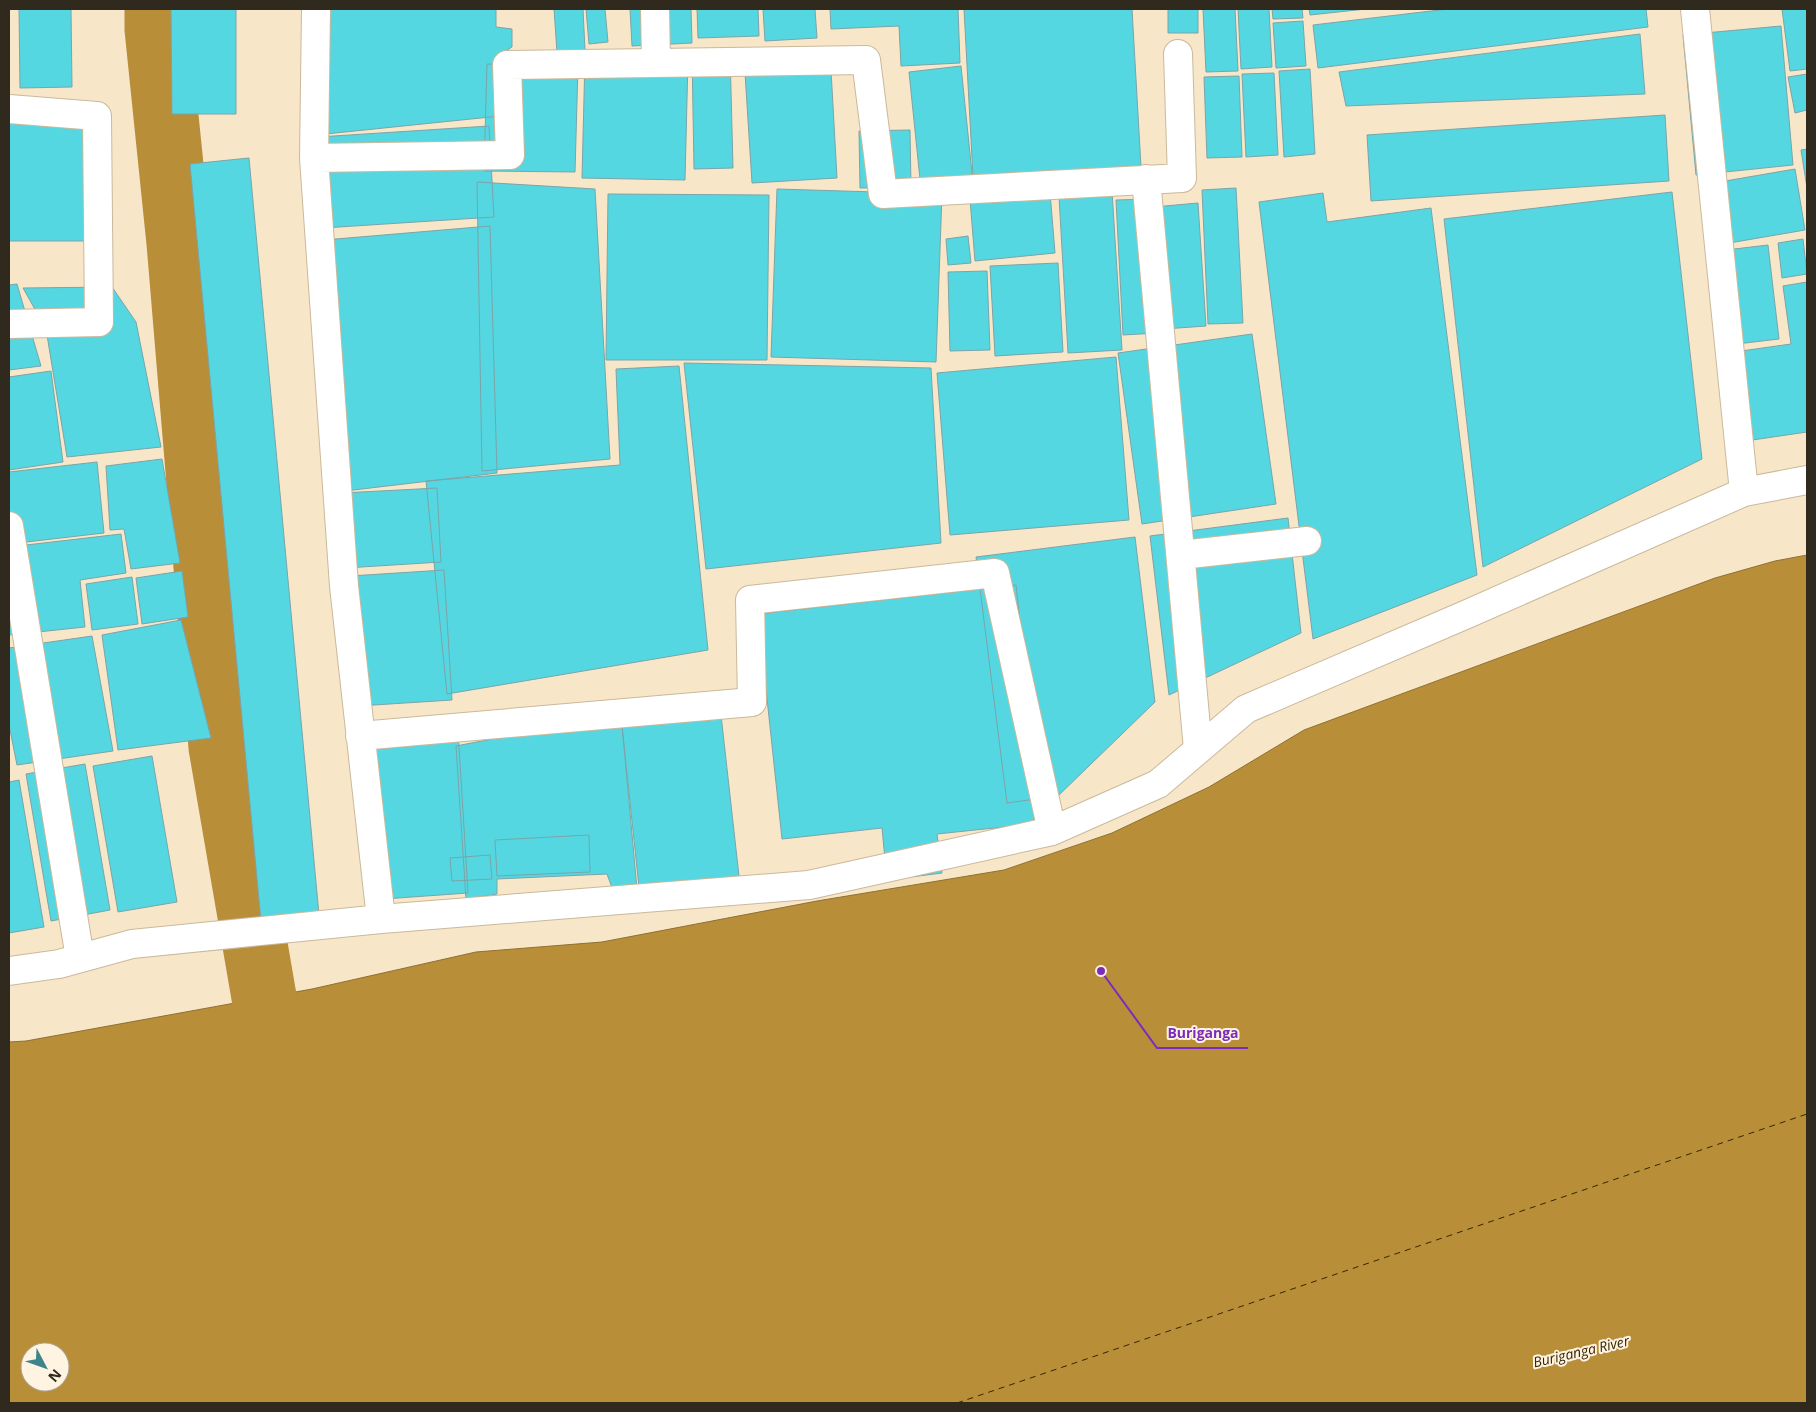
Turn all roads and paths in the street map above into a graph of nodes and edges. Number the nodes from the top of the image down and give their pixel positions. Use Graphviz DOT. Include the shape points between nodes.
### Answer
graph roads {
  1 [pos="316,9"];
  2 [pos="655,9"];
  3 [pos="1695,9"];
  4 [pos="1178,54"];
  5 [pos="656,62"];
  6 [pos="9,109"];
  7 [pos="314,158"];
  8 [pos="1146,180"];
  9 [pos="9,324"];
  10 [pos="1807,480"];
  11 [pos="1744,492"];
  12 [pos="9,526"];
  13 [pos="1307,541"];
  14 [pos="1181,555"];
  15 [pos="360,736"];
  16 [pos="1198,749"];
  17 [pos="1052,832"];
  18 [pos="381,919"];
  19 [pos="80,958"];
  20 [pos="9,971"];
  1 -- 7 [label="street"];
  2 -- 5 [label="street"];
  3 -- 11 [label="street"];
  4 -- 8 [label="street" via="1182,178"];
  5 -- 7 [label="street" via="507,65 510,155"];
  5 -- 8 [label="street" via="866,60 883,194"];
  6 -- 9 [label="street" via="97,116 99,322"];
  7 -- 15 [label="street" via="344,586"];
  8 -- 14 [label="street"];
  10 -- 11 [label="street"];
  11 -- 16 [label="street" via="1246,709"];
  12 -- 19 [label="street"];
  13 -- 14 [label="street"];
  14 -- 16 [label="street"];
  15 -- 17 [label="street" via="752,702 750,600 995,573"];
  15 -- 18 [label="street"];
  16 -- 17 [label="street" via="1158,784"];
  17 -- 18 [label="street" via="809,885"];
  18 -- 19 [label="street" via="132,944"];
  19 -- 20 [label="street"];
}
